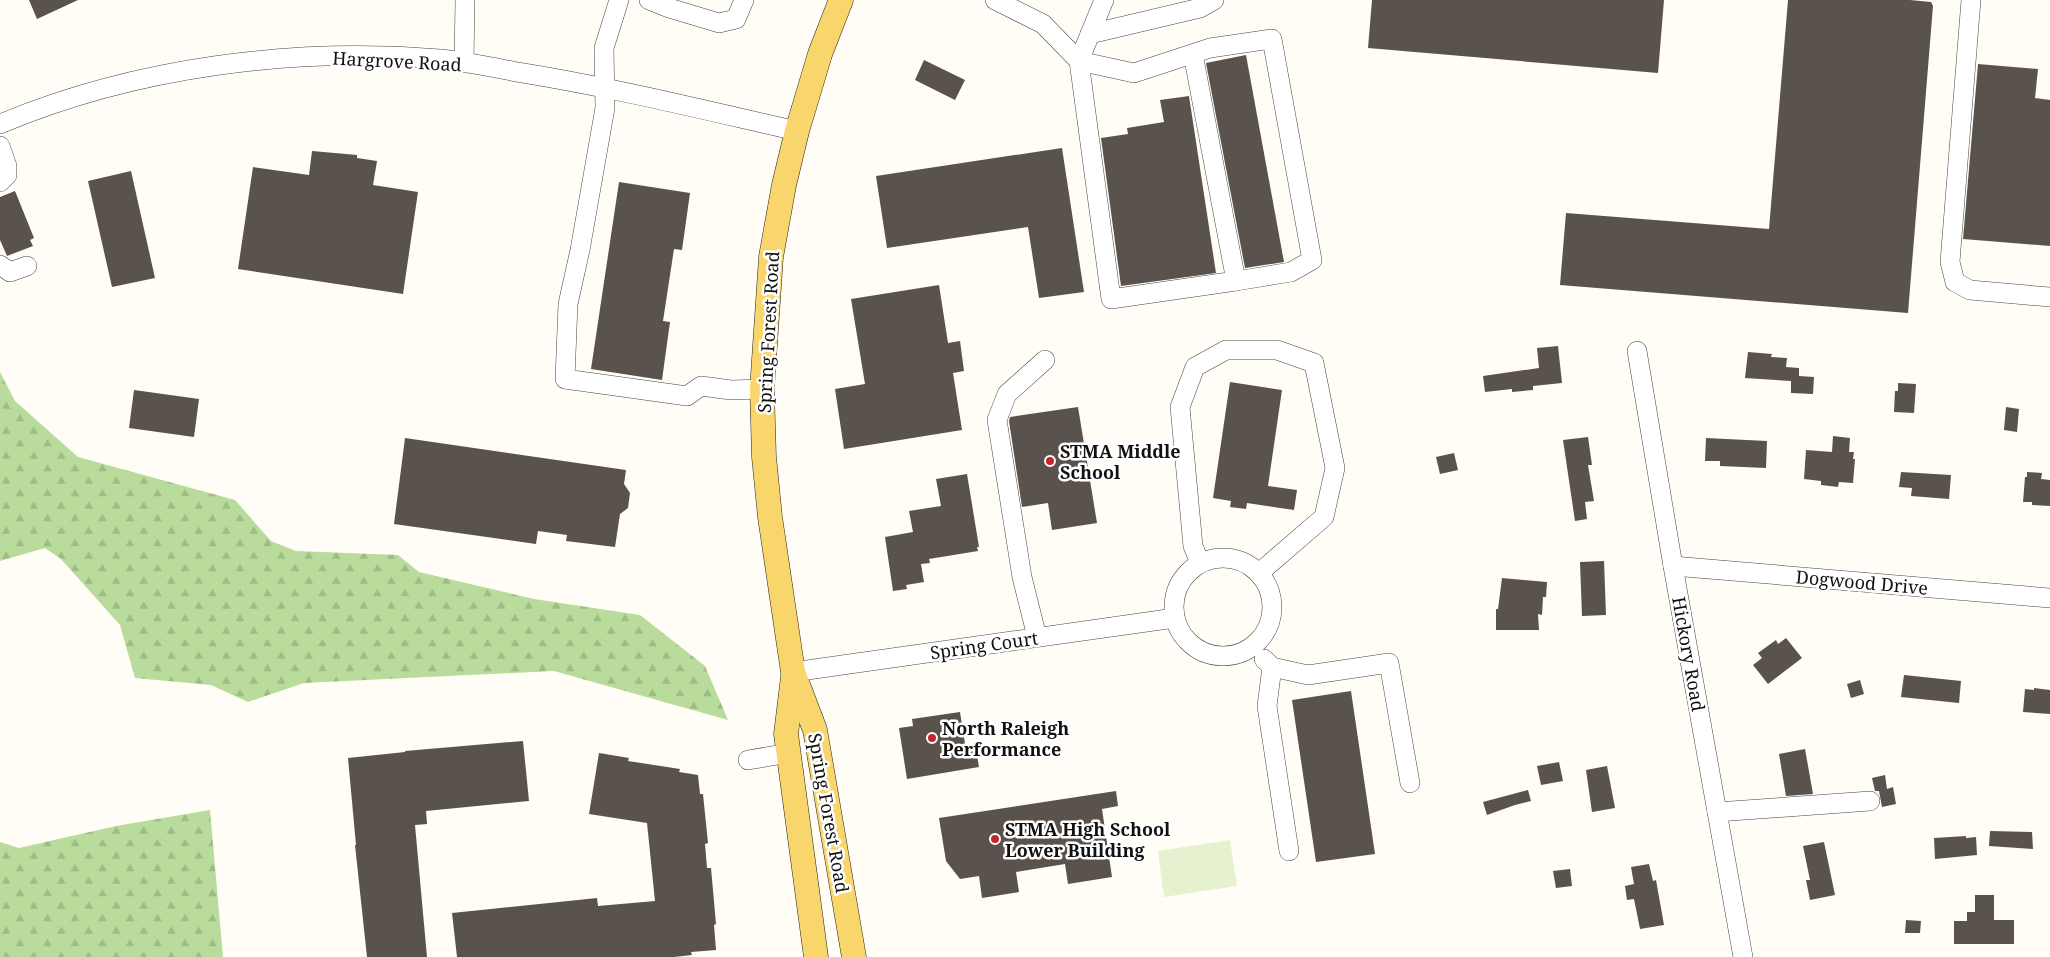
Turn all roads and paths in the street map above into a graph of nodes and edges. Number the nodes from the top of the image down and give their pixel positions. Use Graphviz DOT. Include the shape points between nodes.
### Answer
graph roads {
  1 [pos="465,0"];
  2 [pos="619,0"];
  3 [pos="650,0"];
  4 [pos="744,0"];
  5 [pos="841,0"];
  6 [pos="995,0"];
  7 [pos="1104,0"];
  8 [pos="1214,0"];
  9 [pos="1971,0"];
  10 [pos="1090,34"];
  11 [pos="1193,54"];
  12 [pos="1079,62"];
  13 [pos="464,63"];
  14 [pos="606,89"];
  15 [pos="0,124"];
  16 [pos="797,131"];
  17 [pos="0,146"];
  18 [pos="0,182"];
  19 [pos="0,265"];
  20 [pos="27,266"];
  21 [pos="1236,281"];
  22 [pos="2050,297"];
  23 [pos="1637,351"];
  24 [pos="1045,360"];
  25 [pos="762,390"];
  26 [pos="1196,555"];
  27 [pos="1673,566"];
  28 [pos="1260,573"];
  29 [pos="2050,598"];
  30 [pos="1175,618"];
  31 [pos="1037,637"];
  32 [pos="1254,647"];
  33 [pos="1272,668"];
  34 [pos="793,672"];
  35 [pos="789,753"];
  36 [pos="748,760"];
  37 [pos="1410,784"];
  38 [pos="1870,801"];
  39 [pos="1717,812"];
  40 [pos="1289,851"];
  41 [pos="816,957"];
  42 [pos="854,957"];
  43 [pos="1743,957"];
  1 -- 13 [label="street"];
  2 -- 14 [label="street" via="604,48"];
  3 -- 4 [label="street" via="718,24 736,19"];
  5 -- 16 [label="main road, Spring Forest Road" via="820,54"];
  6 -- 12 [label="street" via="1043,24"];
  7 -- 10 [label="street"];
  8 -- 10 [label="street" via="1200,8"];
  9 -- 22 [label="street" via="1950,262 1955,282 1970,290"];
  10 -- 12 [label="street"];
  11 -- 12 [label="street" via="1134,73"];
  11 -- 21 [label="street"];
  11 -- 21 [label="street" via="1210,48 1272,40 1312,260 1291,272"];
  12 -- 21 [label="street" via="1111,298"];
  13 -- 14 [label="street, Hargrove Road"];
  13 -- 15 [label="street, Hargrove Road" via="362,56 297,58 224,66 153,76 82,94"];
  14 -- 16 [label="street, Hargrove Road"];
  14 -- 25 [label="street" via="568,304 565,379 687,396 701,386"];
  16 -- 25 [label="main road, Spring Forest Road" via="771,257"];
  17 -- 18 [label="street" via="7,166 7,176"];
  19 -- 20 [label="street" via="10,272"];
  23 -- 27 [label="street, Hickory Road"];
  24 -- 31 [label="street" via="1007,394 997,420 1022,576"];
  25 -- 34 [label="main road, Spring Forest Road" via="770,517"];
  26 -- 28 [label="street" via="1232,558 1247,563"];
  26 -- 28 [label="street" via="1180,407 1195,367 1226,350 1276,350 1314,363 1335,468 1324,517"];
  26 -- 30 [label="street" via="1178,586"];
  27 -- 29 [label="street, Dogwood Drive"];
  27 -- 39 [label="street, Hickory Road"];
  28 -- 32 [label="street" via="1269,587 1273,603 1265,635"];
  30 -- 31 [label="street, Spring Court"];
  30 -- 32 [label="street" via="1186,640 1206,654 1222,657 1239,655"];
  31 -- 34 [label="street, Spring Court"];
  32 -- 33 [label="street"];
  33 -- 37 [label="street" via="1308,675 1389,663"];
  33 -- 40 [label="street" via="1267,706"];
  34 -- 35 [label="main road, Spring Forest Road" via="786,734"];
  34 -- 42 [label="main road, Spring Forest Road" via="815,730"];
  35 -- 36 [label="street"];
  35 -- 41 [label="main road, Spring Forest Road"];
  38 -- 39 [label="street"];
  39 -- 43 [label="street, Hickory Road"];
}
